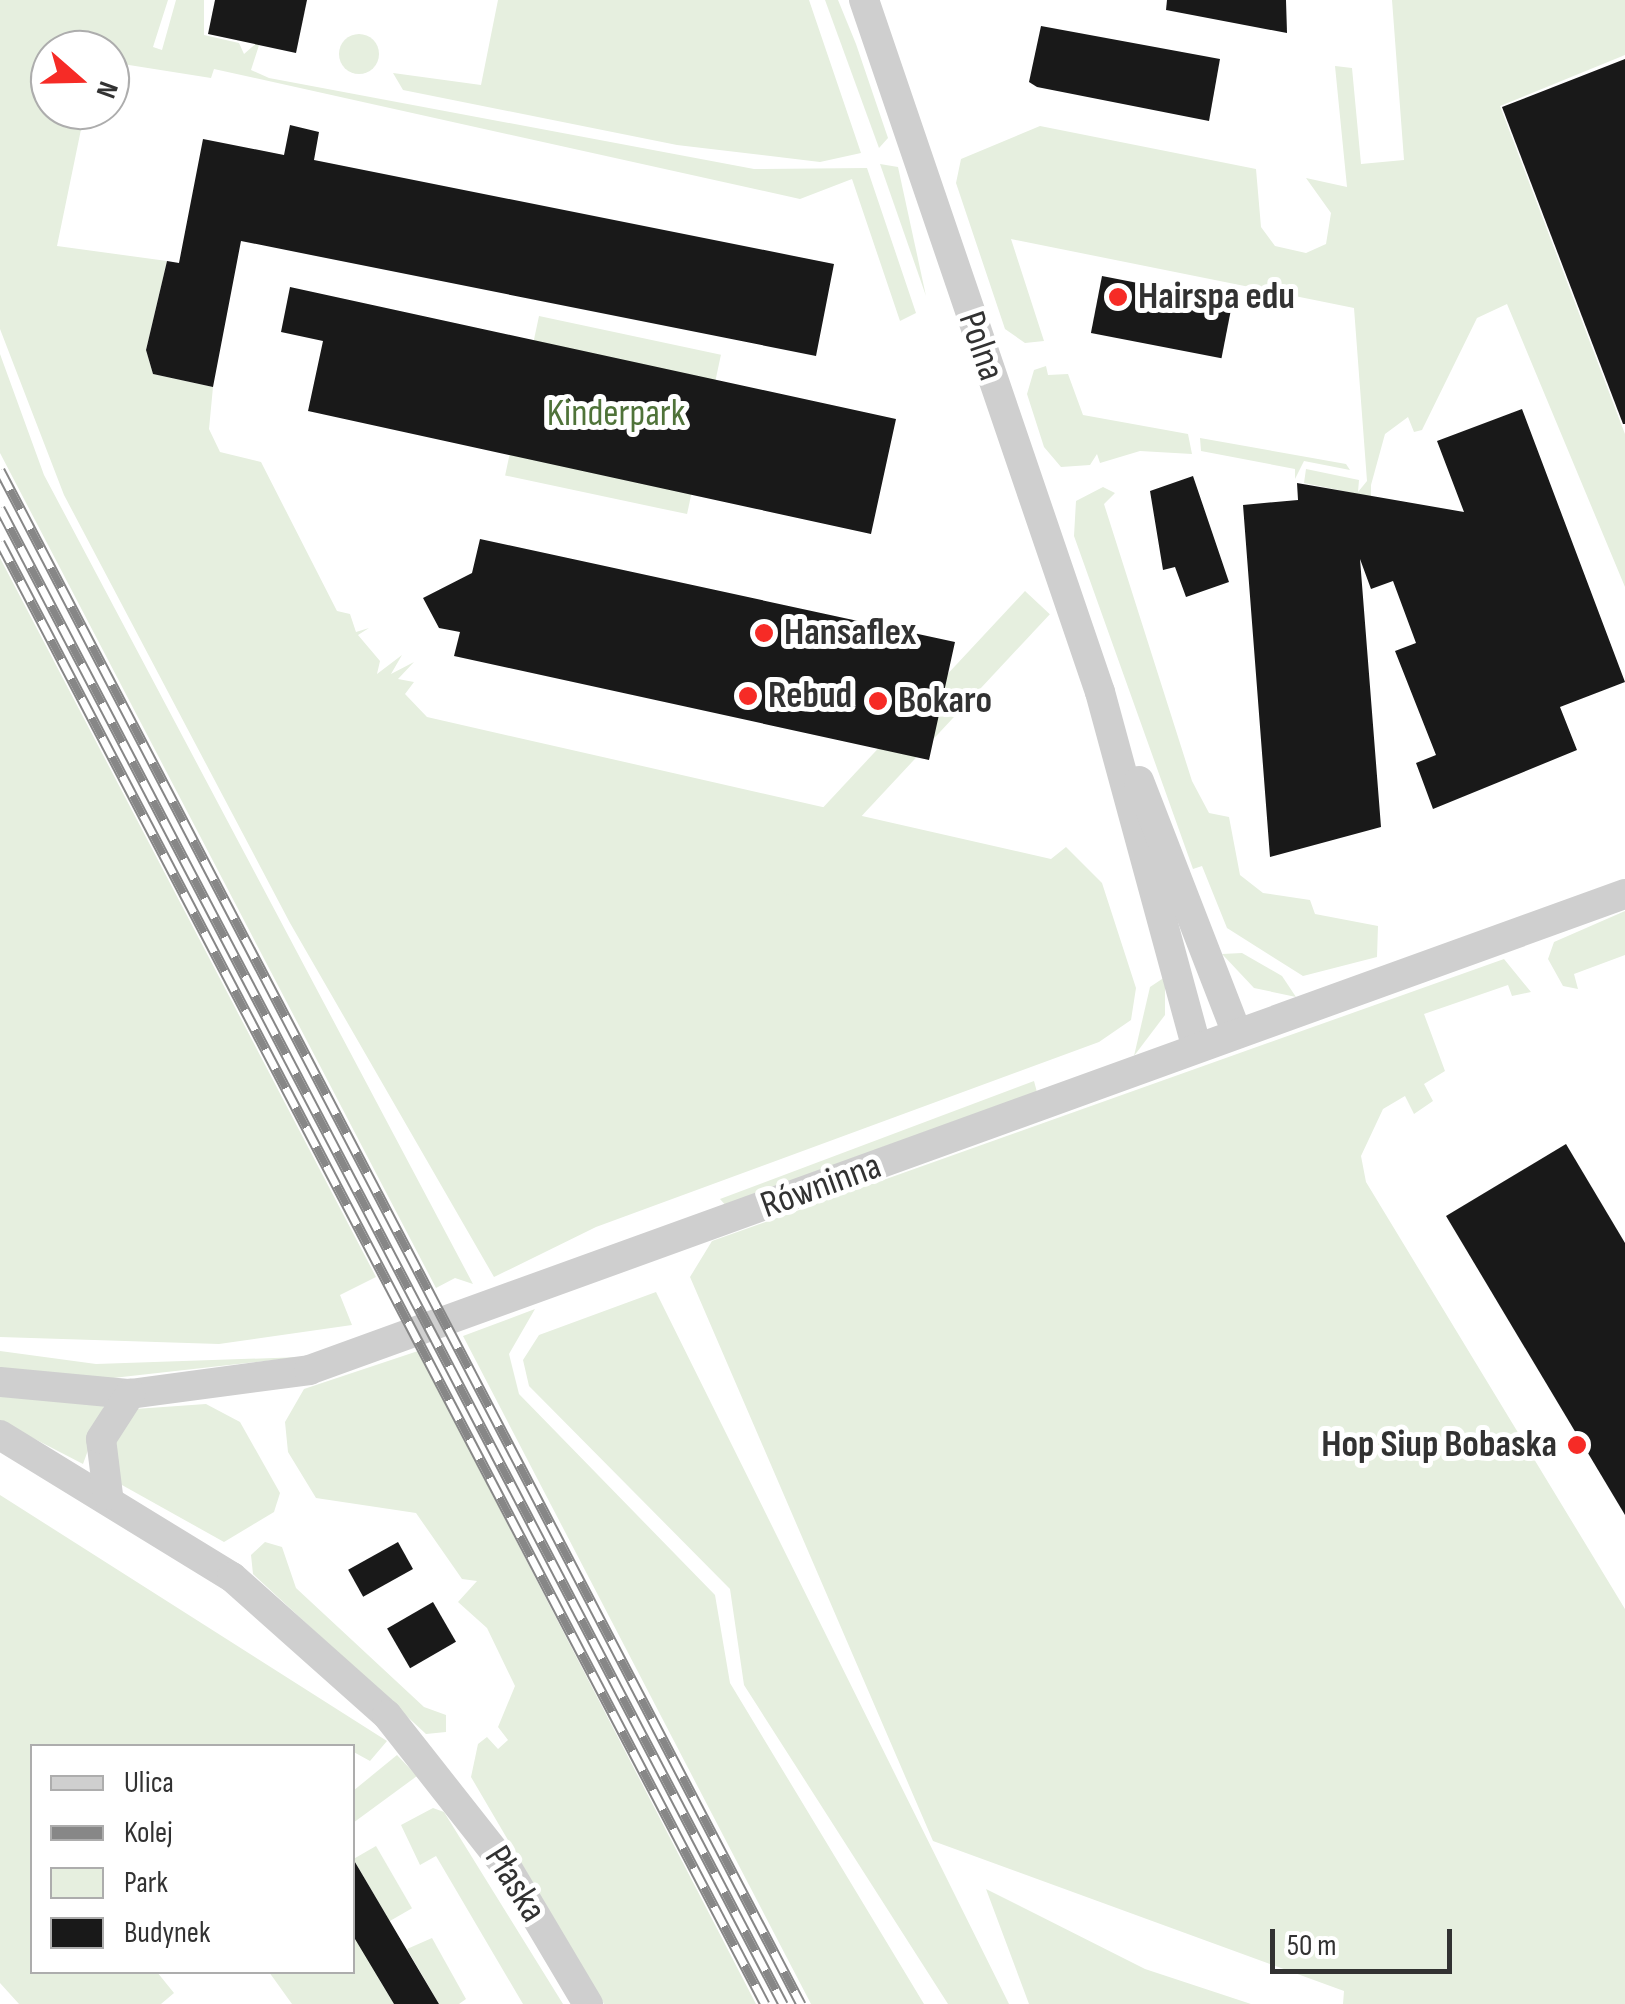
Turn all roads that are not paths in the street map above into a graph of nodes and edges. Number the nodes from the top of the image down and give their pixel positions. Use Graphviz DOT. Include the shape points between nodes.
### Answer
graph roads {
  1 [pos="864,0"];
  2 [pos="1100,692"];
  3 [pos="1625,894"];
  4 [pos="1237,1034"];
  5 [pos="1197,1048"];
  6 [pos="0,1382"];
  7 [pos="130,1394"];
  8 [pos="0,1434"];
  9 [pos="108,1494"];
  10 [pos="588,2004"];
  1 -- 2 [label="street, Polna"];
  2 -- 4 [label="street, Polna"];
  2 -- 5 [label="street, Polna"];
  3 -- 4 [label="street, Równinna"];
  4 -- 5 [label="street, Równinna"];
  5 -- 7 [label="street, Równinna" via="416,1336 242,1384"];
  6 -- 7 [label="street, Równinna"];
  7 -- 9 [label="street" via="101,1439"];
  8 -- 9 [label="street, Płaska"];
  9 -- 10 [label="street, Płaska" via="232,1577 438,1768"];
}
